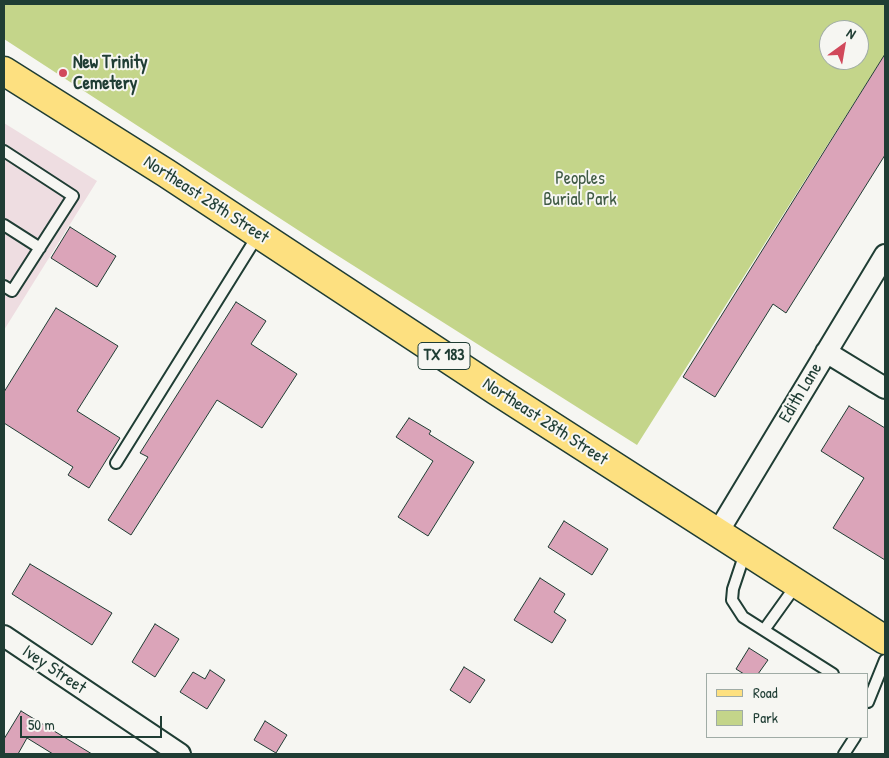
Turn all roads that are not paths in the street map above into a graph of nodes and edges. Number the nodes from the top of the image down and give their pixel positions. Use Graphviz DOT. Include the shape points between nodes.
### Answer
graph roads {
  1 [pos="8,77"];
  2 [pos="4,151"];
  3 [pos="4,225"];
  4 [pos="259,234"];
  5 [pos="40,248"];
  6 [pos="885,256"];
  7 [pos="4,286"];
  8 [pos="826,352"];
  9 [pos="885,388"];
  10 [pos="116,463"];
  11 [pos="718,532"];
  12 [pos="746,550"];
  13 [pos="797,583"];
  14 [pos="764,630"];
  15 [pos="4,636"];
  16 [pos="885,640"];
  17 [pos="885,660"];
  18 [pos="832,673"];
  19 [pos="869,700"];
  20 [pos="854,738"];
  21 [pos="180,754"];
  22 [pos="844,754"];
  1 -- 4 [label="main road, Northeast 28th Street / TX 183"];
  2 -- 5 [label="lane" via="73,196"];
  3 -- 5 [label="lane"];
  4 -- 10 [label="lane"];
  4 -- 11 [label="main road, Northeast 28th Street / TX 183"];
  5 -- 7 [label="lane" via="12,292"];
  6 -- 8 [label="street, Edith Lane"];
  8 -- 9 [label="street"];
  8 -- 11 [label="street, Edith Lane"];
  11 -- 12 [label="main road, Northeast 28th Street / TX 183"];
  12 -- 13 [label="main road, Northeast 28th Street / TX 183"];
  12 -- 14 [label="lane" via="732,600 743,617"];
  13 -- 14 [label="lane"];
  13 -- 16 [label="main road, Northeast 28th Street / TX 183"];
  14 -- 18 [label="lane"];
  15 -- 21 [label="street, Ivey Street"];
  17 -- 19 [label="lane"];
  20 -- 22 [label="lane"];
}
